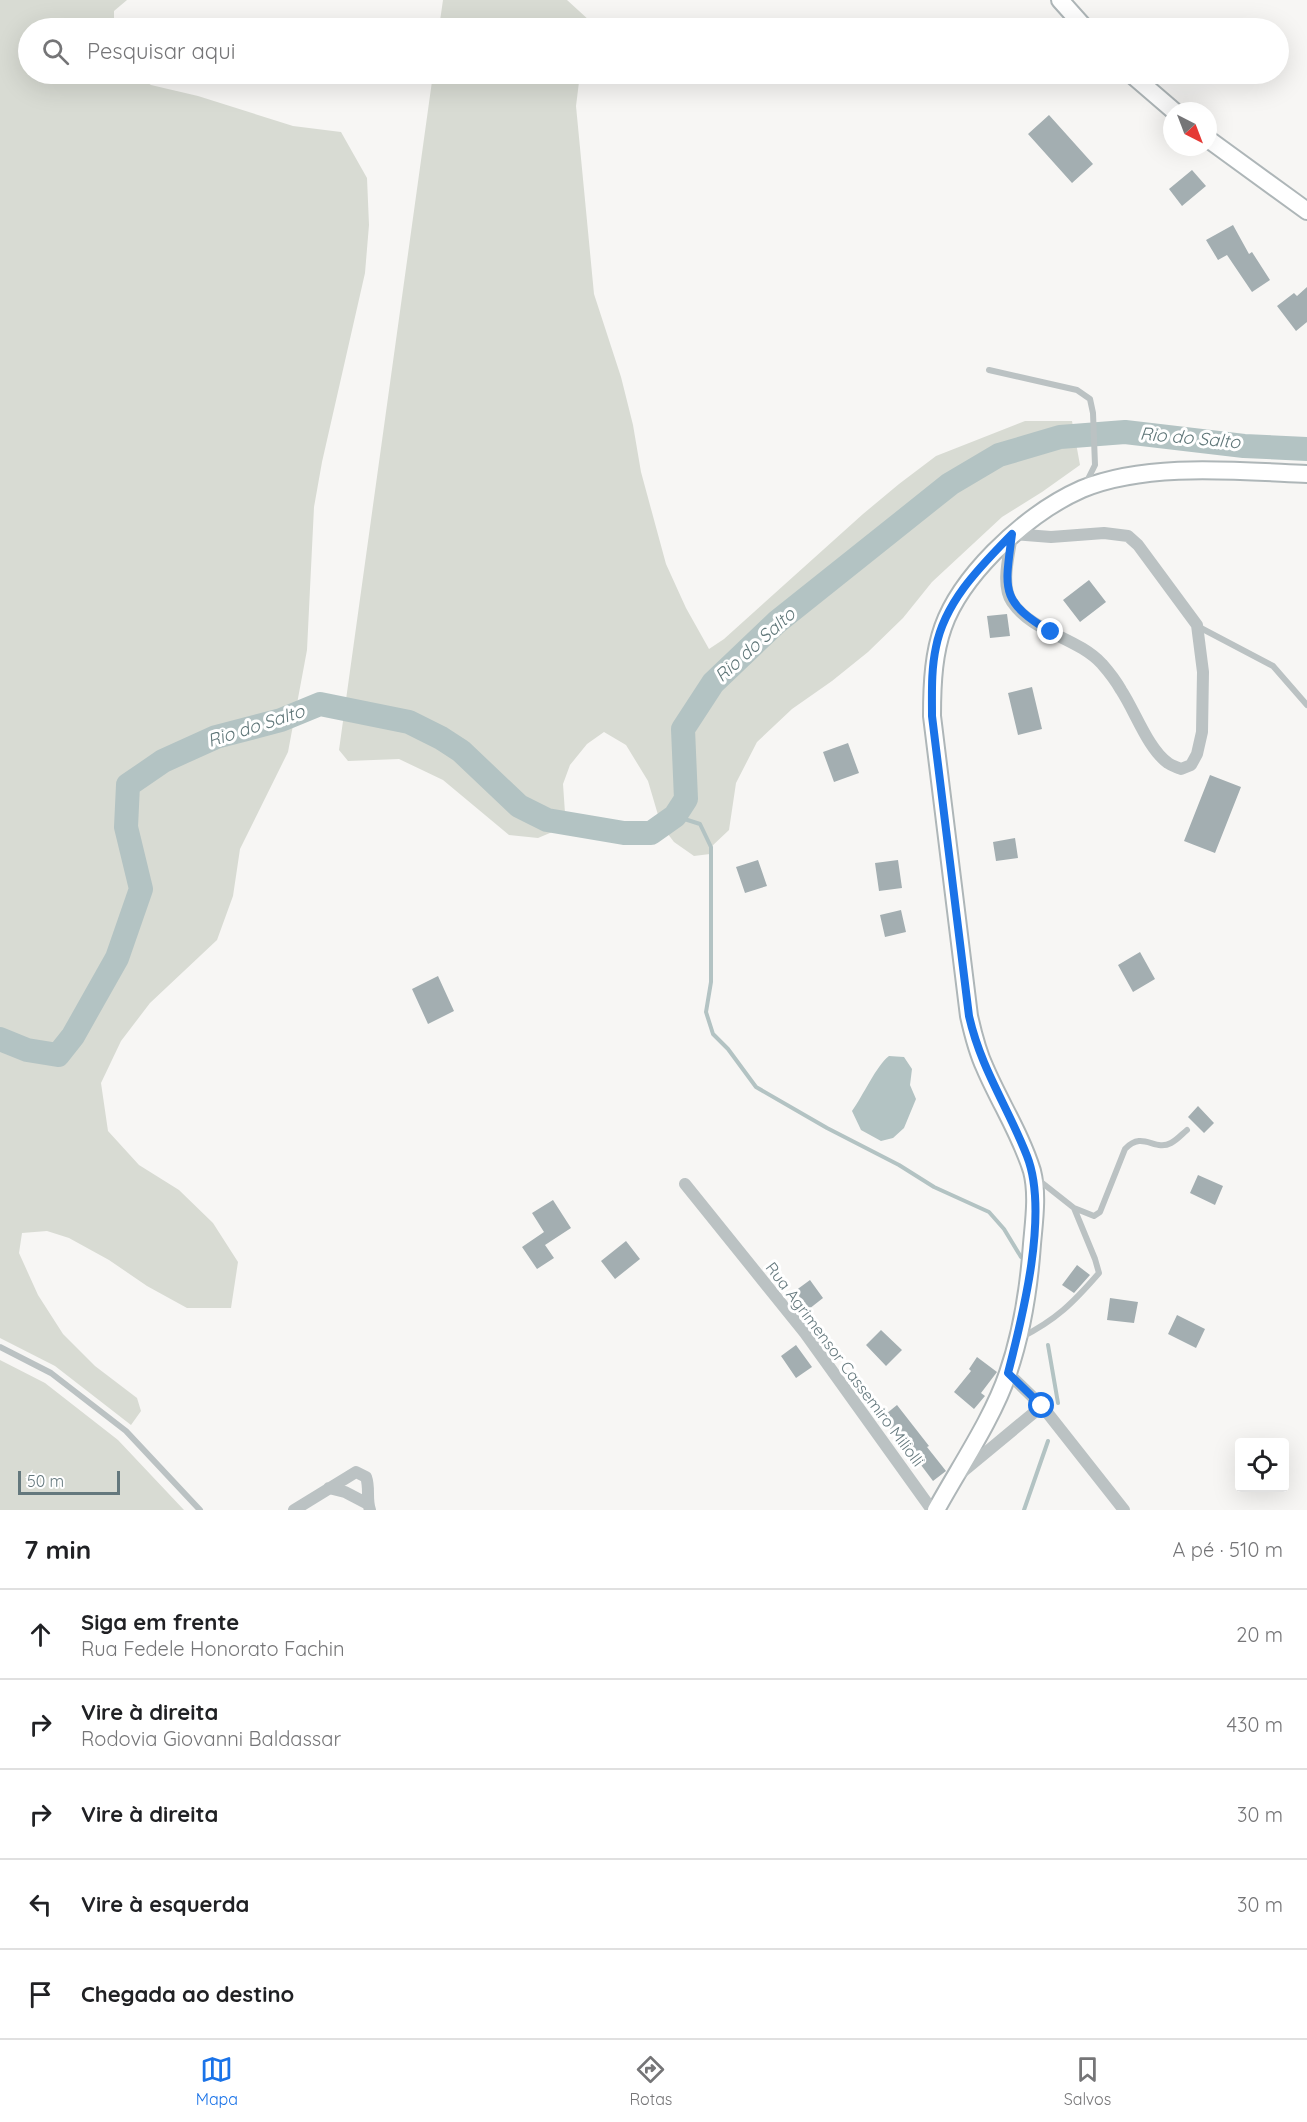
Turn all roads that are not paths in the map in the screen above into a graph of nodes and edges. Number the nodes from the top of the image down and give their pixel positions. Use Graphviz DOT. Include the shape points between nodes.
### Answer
graph roads {
  1 [pos="1060,0"];
  2 [pos="1075,18"];
  3 [pos="1143,84"];
  4 [pos="1164,102"];
  5 [pos="1217,146"];
  6 [pos="1307,212"];
  7 [pos="989,370"];
  8 [pos="1307,474"];
  9 [pos="1083,488"];
  10 [pos="1012,534"];
  11 [pos="1197,625"];
  12 [pos="1307,705"];
  13 [pos="1187,1130"];
  14 [pos="1033,1175"];
  15 [pos="685,1184"];
  16 [pos="1074,1208"];
  17 [pos="1017,1339"];
  18 [pos="0,1347"];
  19 [pos="1008,1373"];
  20 [pos="1042,1406"];
  21 [pos="952,1481"];
  22 [pos="329,1488"];
  23 [pos="369,1507"];
  24 [pos="200,1510"];
  25 [pos="294,1510"];
  26 [pos="934,1510"];
  27 [pos="1124,1510"];
  1 -- 2 [label="street"];
  3 -- 4 [label="street"];
  5 -- 6 [label="street"];
  7 -- 9 [label="lane" via="1077,390 1090,399 1095,465"];
  8 -- 9 [label="street" via="1177,471 1115,479"];
  9 -- 10 [label="street" via="1040,512"];
  10 -- 11 [label="street" via="1051,537 1104,533 1128,537"];
  10 -- 11 [label="street" via="1006,578 1012,602 1030,620 1100,662 1151,743 1167,763 1181,769 1191,765 1202,732 1203,672"];
  10 -- 14 [label="street" via="967,582 949,610 936,645 932,716 969,1016 984,1067"];
  11 -- 12 [label="lane" via="1273,666"];
  13 -- 16 [label="lane" via="1170,1144 1142,1140 1131,1143 1125,1149 1100,1212 1094,1216"];
  14 -- 16 [label="lane"];
  14 -- 17 [label="street" via="1031,1262"];
  15 -- 26 [label="street, Rua Agrimensor Cassemiro Miliolli" via="806,1333"];
  16 -- 17 [label="lane" via="1099,1273 1057,1318"];
  17 -- 19 [label="street"];
  18 -- 24 [label="lane" via="51,1373 126,1431"];
  19 -- 20 [label="street"];
  19 -- 21 [label="street"];
  20 -- 21 [label="street"];
  20 -- 27 [label="street"];
  21 -- 26 [label="street"];
  22 -- 23 [label="street" via="345,1492"];
  22 -- 23 [label="street" via="357,1472 362,1474 368,1483"];
  22 -- 25 [label="street"];
}
